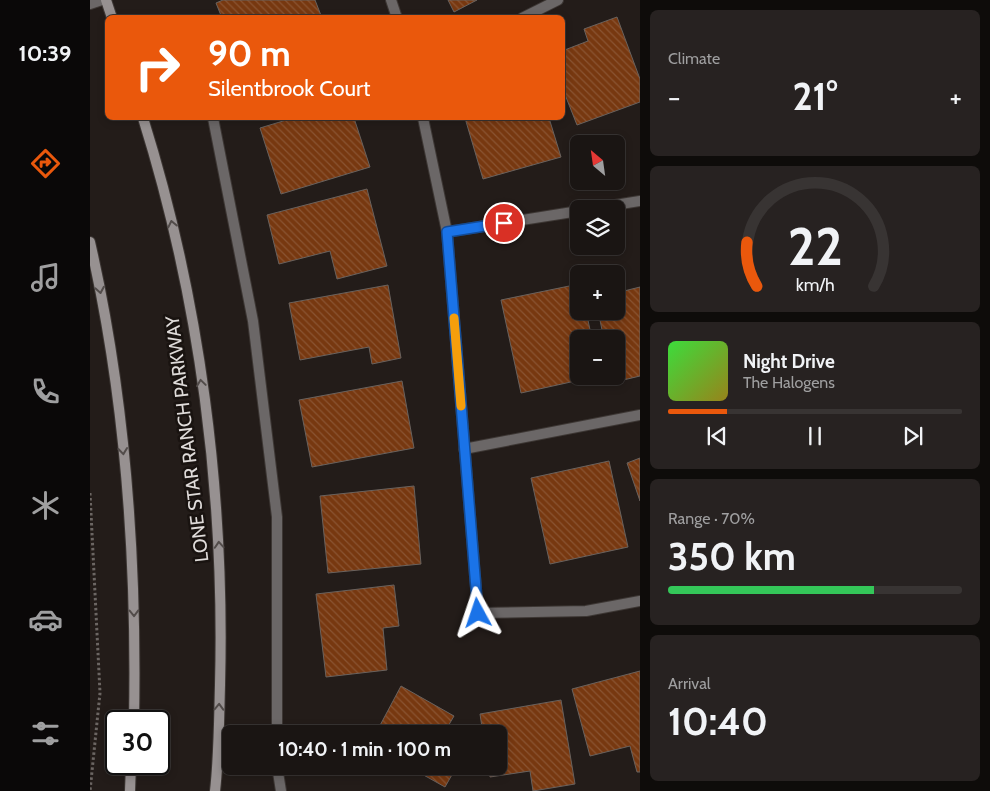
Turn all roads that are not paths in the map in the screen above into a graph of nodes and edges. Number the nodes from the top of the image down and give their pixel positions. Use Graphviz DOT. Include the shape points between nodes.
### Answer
graph roads {
  1 [pos="102,0"];
  2 [pos="106,0"];
  3 [pos="391,0"];
  4 [pos="558,0"];
  5 [pos="90,4"];
  6 [pos="111,15"];
  7 [pos="396,15"];
  8 [pos="528,15"];
  9 [pos="144,120"];
  10 [pos="213,120"];
  11 [pos="423,120"];
  12 [pos="640,201"];
  13 [pos="625,203"];
  14 [pos="570,212"];
  15 [pos="447,232"];
  16 [pos="90,242"];
  17 [pos="640,415"];
  18 [pos="464,449"];
  19 [pos="640,601"];
  20 [pos="134,710"];
  21 [pos="277,725"];
  22 [pos="131,775"];
  23 [pos="278,775"];
  24 [pos="130,791"];
  25 [pos="215,791"];
  26 [pos="281,791"];
  1 -- 5 [label="street"];
  2 -- 6 [label="main road"];
  3 -- 7 [label="street"];
  4 -- 8 [label="street"];
  25 -- 9 [label="main road, LONE STAR RANCH PARKWAY, one-way" via="221,572 213,474 185,282 169,206"];
  10 -- 21 [label="street" via="253,321 277,517"];
  11 -- 15 [label="street"];
  12 -- 13 [label="street"];
  14 -- 15 [label="street"];
  15 -- 18 [label="street"];
  16 -- 20 [label="main road, one-way" via="113,363 129,511 134,594"];
  17 -- 18 [label="street"];
  18 -- 19 [label="street" via="478,613 586,611"];
  22 -- 24 [label="main road"];
  23 -- 26 [label="street"];
}
